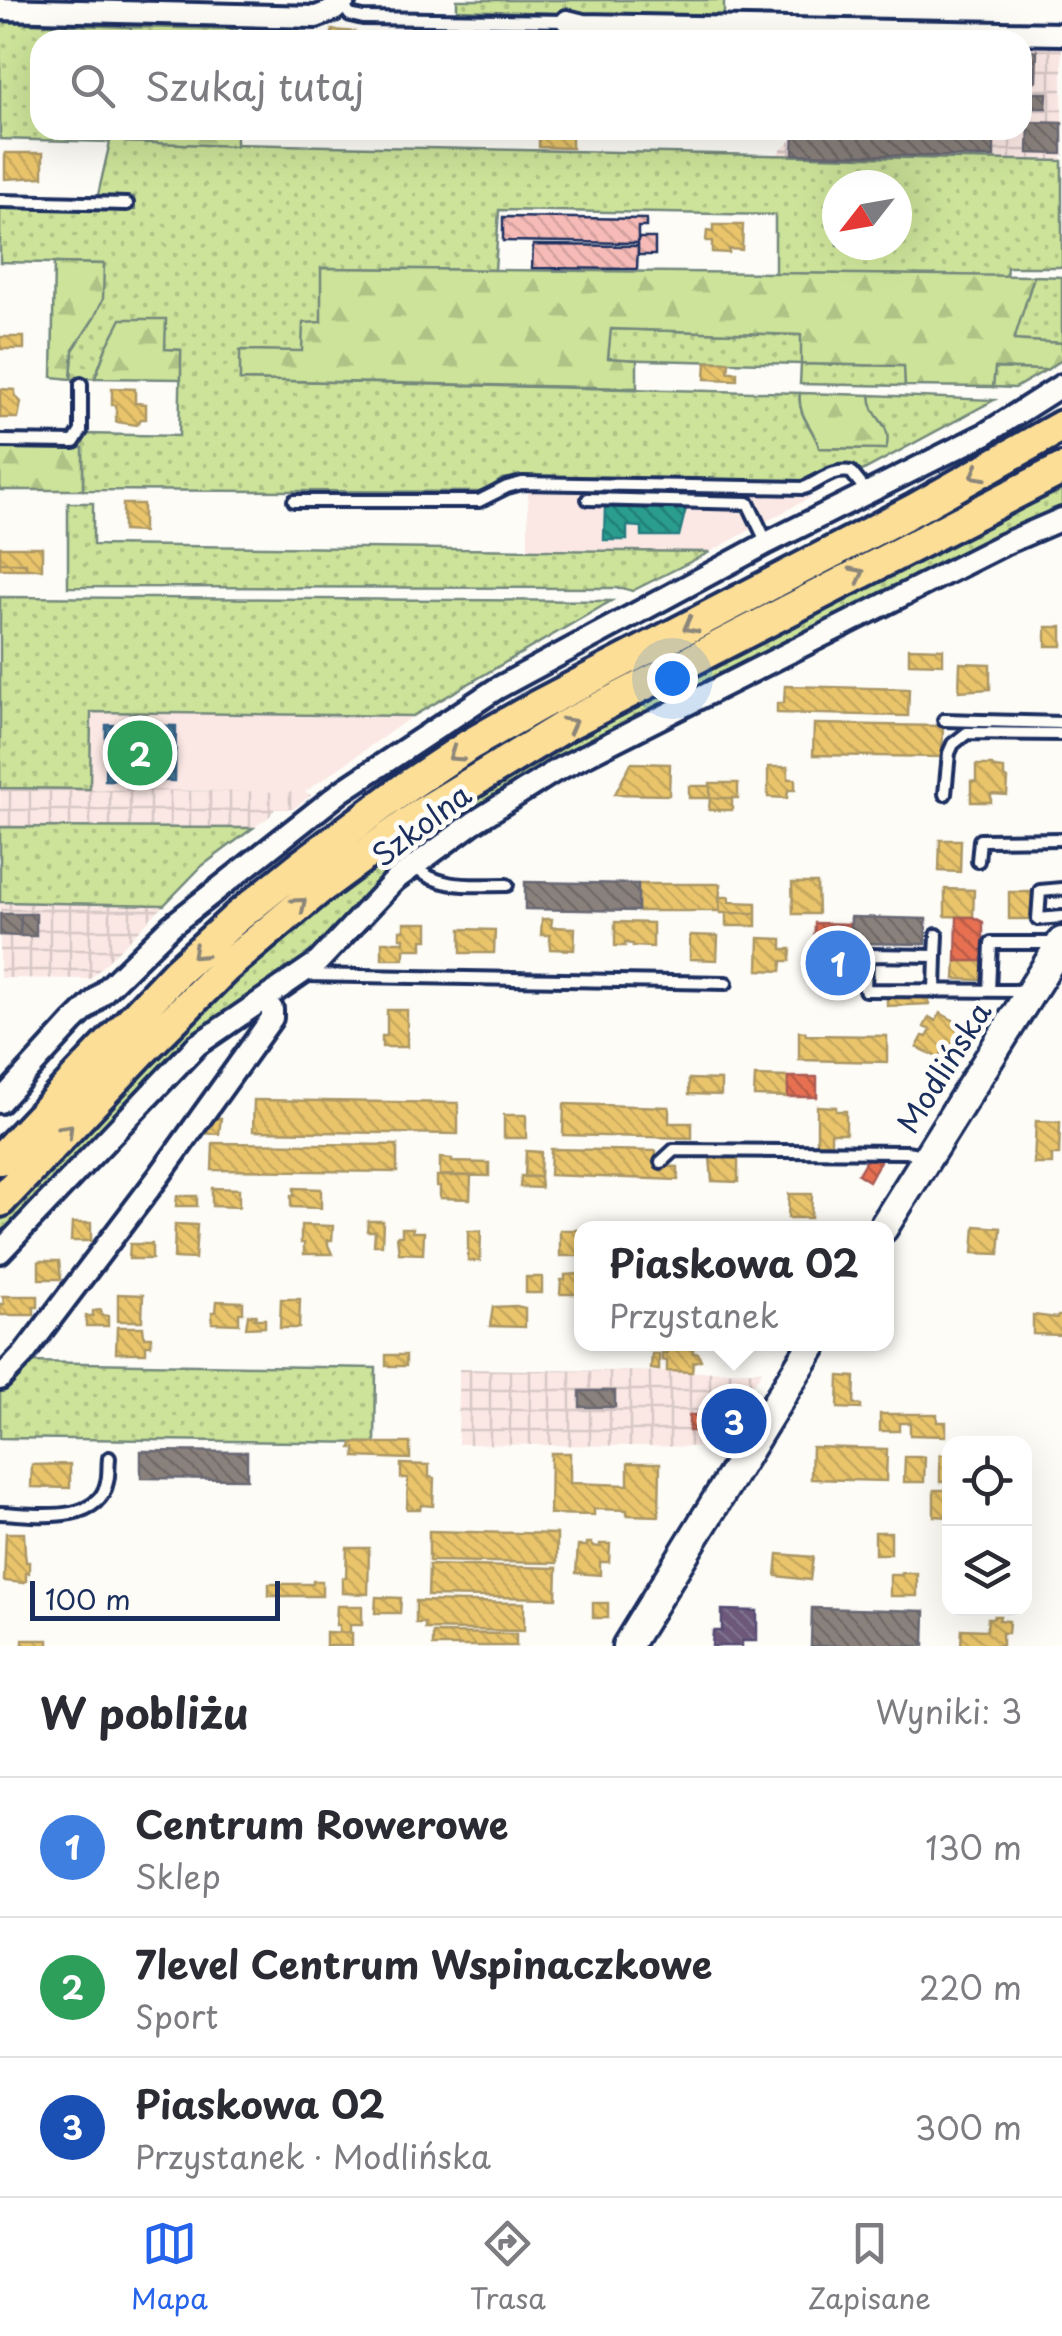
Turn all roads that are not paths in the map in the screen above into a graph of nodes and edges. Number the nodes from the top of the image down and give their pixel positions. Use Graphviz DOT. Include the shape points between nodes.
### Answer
graph roads {
  1 [pos="343,2"];
  2 [pos="0,9"];
  3 [pos="567,21"];
  4 [pos="849,30"];
  5 [pos="1032,33"];
  6 [pos="1062,34"];
  7 [pos="0,200"];
  8 [pos="127,204"];
  9 [pos="82,384"];
  10 [pos="1062,385"];
  11 [pos="1062,426"];
  12 [pos="0,441"];
  13 [pos="1062,470"];
  14 [pos="867,492"];
  15 [pos="588,499"];
  16 [pos="294,502"];
  17 [pos="1062,519"];
  18 [pos="767,542"];
  19 [pos="944,720"];
  20 [pos="1062,723"];
  21 [pos="1062,734"];
  22 [pos="945,794"];
  23 [pos="1062,839"];
  24 [pos="978,861"];
  25 [pos="413,866"];
  26 [pos="507,885"];
  27 [pos="1062,890"];
  28 [pos="1062,917"];
  29 [pos="936,935"];
  30 [pos="1062,942"];
  31 [pos="936,956"];
  32 [pos="299,975"];
  33 [pos="726,983"];
  34 [pos="935,991"];
  35 [pos="989,991"];
  36 [pos="1032,991"];
  37 [pos="263,1000"];
  38 [pos="0,1102"];
  39 [pos="928,1156"];
  40 [pos="0,1158"];
  41 [pos="661,1162"];
  42 [pos="0,1201"];
  43 [pos="887,1221"];
  44 [pos="0,1252"];
  45 [pos="808,1351"];
  46 [pos="0,1379"];
  47 [pos="109,1458"];
  48 [pos="0,1513"];
  49 [pos="627,1646"];
  1 -- 2 [label="street" via="316,17"];
  1 -- 3 [label="lane" via="363,18"];
  3 -- 4 [label="street"];
  5 -- 6 [label="street"];
  7 -- 8 [label="lane"];
  9 -- 12 [label="lane" via="81,431 74,442"];
  10 -- 14 [label="street" via="985,434"];
  11 -- 40 [label="main road, one-way" via="539,705 406,787 236,918"];
  42 -- 13 [label="main road, one-way" via="226,967 422,813 566,726"];
  14 -- 16 [label="lane" via="842,470 804,488 522,483 479,500"];
  14 -- 18 [label="street"];
  15 -- 18 [label="lane" via="748,503"];
  17 -- 25 [label="street, Szkolna" via="555,771"];
  18 -- 38 [label="street" via="496,690 342,791 170,926"];
  19 -- 20 [label="lane"];
  21 -- 22 [label="lane" via="967,734 949,753"];
  23 -- 24 [label="lane" via="980,840"];
  25 -- 26 [label="lane" via="444,884"];
  25 -- 32 [label="street, Szkolna"];
  27 -- 28 [label="lane" via="1040,891 1038,918"];
  29 -- 31 [label="lane"];
  30 -- 35 [label="lane" via="992,942"];
  30 -- 36 [label="main road, Modlińska"];
  31 -- 34 [label="lane"];
  31 -- 34 [label="lane" via="866,955 865,990"];
  32 -- 33 [label="lane"];
  32 -- 37 [label="street, Szkolna"];
  34 -- 35 [label="lane"];
  35 -- 36 [label="lane"];
  36 -- 39 [label="main road, Modlińska"];
  37 -- 44 [label="street, Szkolna" via="197,1046"];
  37 -- 46 [label="street" via="272,1018"];
  39 -- 41 [label="lane" via="674,1150"];
  39 -- 43 [label="main road, Modlińska"];
  45 -- 49 [label="main road"];
  47 -- 48 [label="lane" via="107,1485 80,1513"];
}
